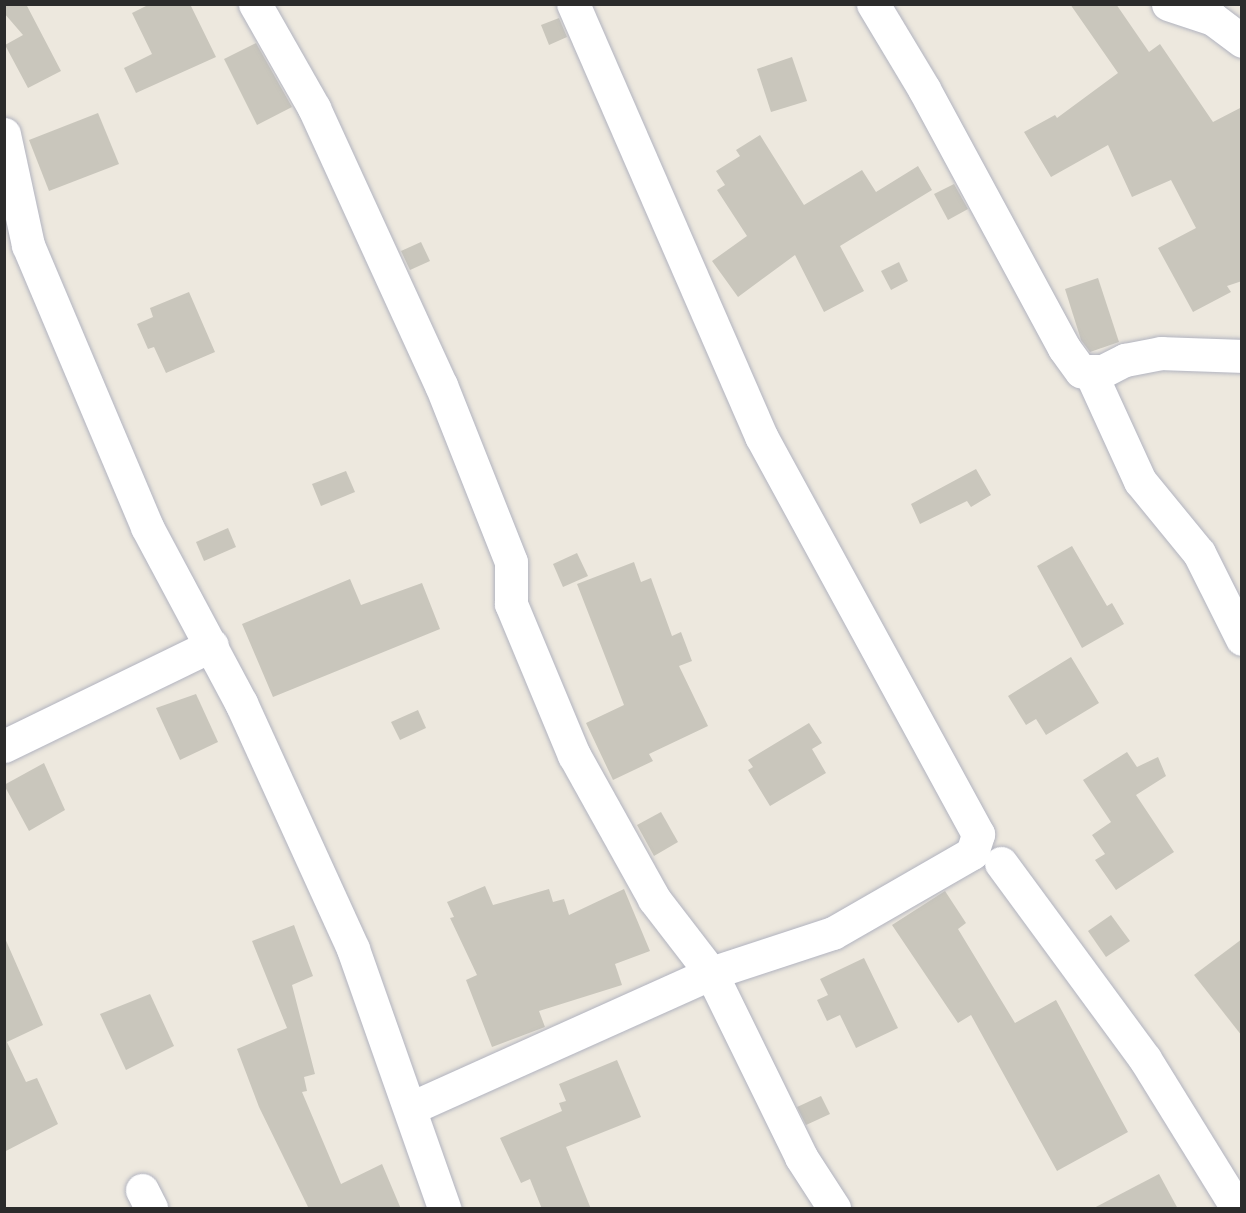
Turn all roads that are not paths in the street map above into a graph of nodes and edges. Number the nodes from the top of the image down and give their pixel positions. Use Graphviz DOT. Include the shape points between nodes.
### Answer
graph roads {
  1 [pos="255,4"];
  2 [pos="573,4"];
  3 [pos="873,4"];
  4 [pos="1168,4"];
  5 [pos="1242,41"];
  6 [pos="4,134"];
  7 [pos="1242,356"];
  8 [pos="1091,374"];
  9 [pos="1242,639"];
  10 [pos="212,645"];
  11 [pos="4,746"];
  12 [pos="1001,863"];
  13 [pos="711,973"];
  14 [pos="411,1108"];
  15 [pos="444,1209"];
  16 [pos="834,1209"];
  17 [pos="1237,1209"];
  1 -- 13 [label="street" via="314,108 441,385 511,562 511,604 574,755 654,899"];
  2 -- 13 [label="street" via="761,436 978,834 972,853 833,933"];
  3 -- 8 [label="street" via="924,89 1064,348 1081,371"];
  4 -- 5 [label="street" via="1213,19"];
  6 -- 10 [label="street" via="36,266 147,527"];
  7 -- 8 [label="street" via="1161,353 1125,360"];
  8 -- 9 [label="street" via="1140,481 1199,553"];
  10 -- 11 [label="street"];
  10 -- 14 [label="street" via="284,791 353,949"];
  12 -- 17 [label="street" via="1145,1059"];
  13 -- 14 [label="street"];
  13 -- 16 [label="street" via="801,1157"];
  14 -- 15 [label="street"];
}
